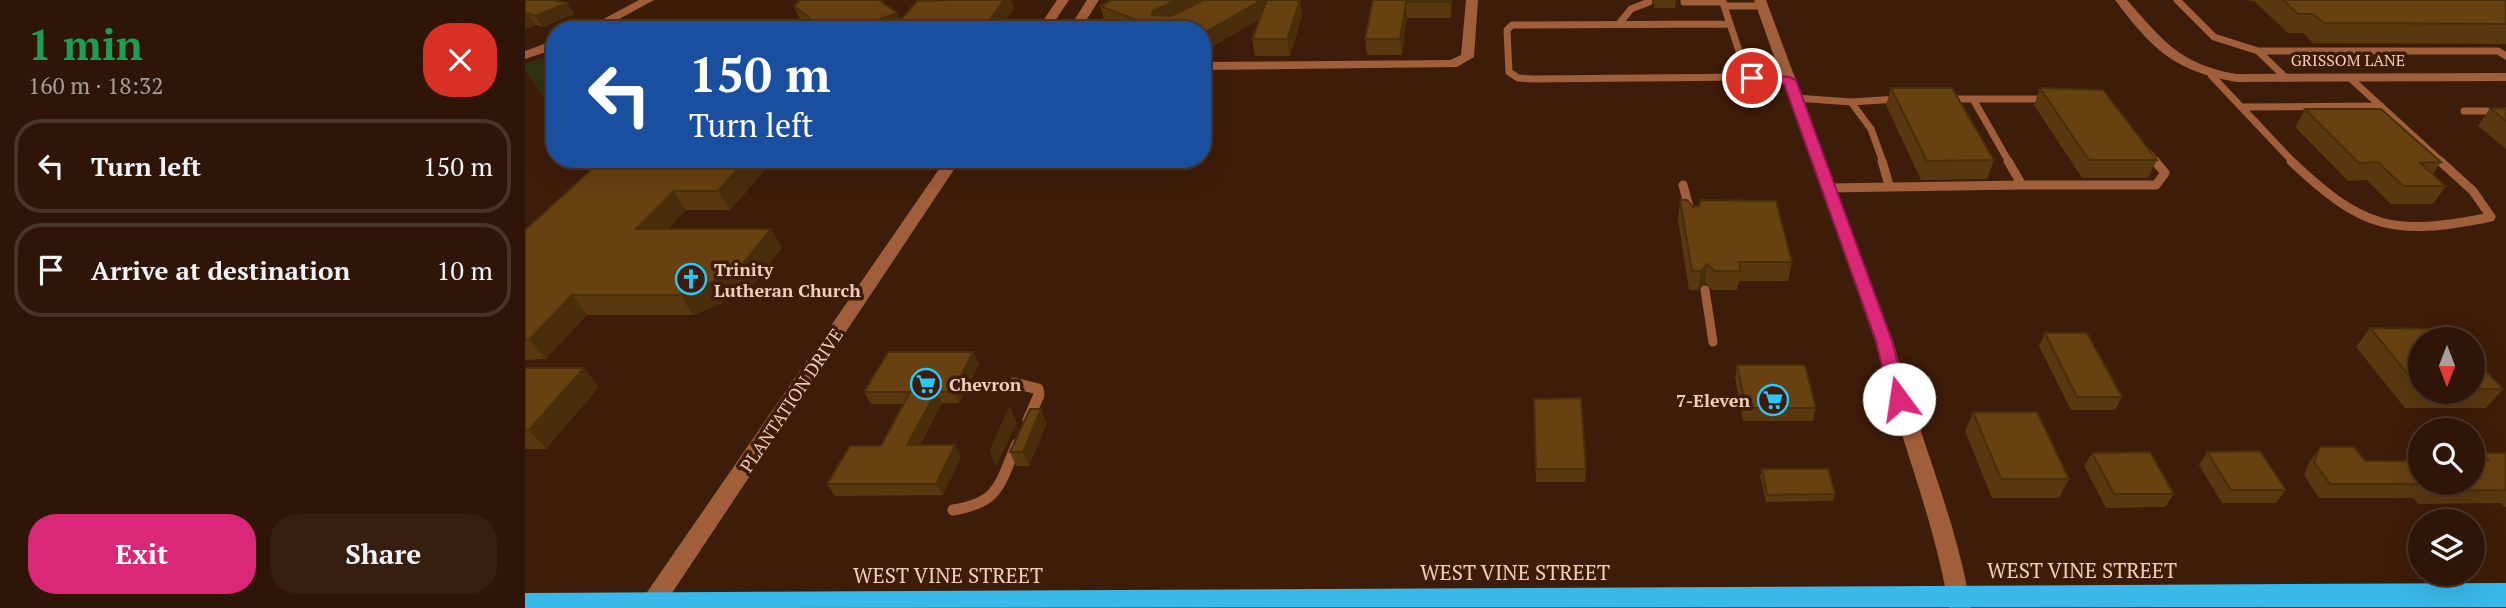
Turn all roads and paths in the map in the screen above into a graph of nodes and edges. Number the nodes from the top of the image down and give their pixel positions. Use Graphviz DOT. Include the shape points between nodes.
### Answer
graph roads {
  1 [pos="648,0"];
  2 [pos="1063,0"];
  3 [pos="1093,0"];
  4 [pos="1472,0"];
  5 [pos="2121,0"];
  6 [pos="2177,0"];
  7 [pos="1649,2"];
  8 [pos="1684,2"];
  9 [pos="1723,3"];
  10 [pos="1762,3"];
  11 [pos="607,21"];
  12 [pos="1049,21"];
  13 [pos="1080,21"];
  14 [pos="1619,24"];
  15 [pos="1729,24"];
  16 [pos="546,47"];
  17 [pos="2259,51"];
  18 [pos="525,55"];
  19 [pos="2506,56"];
  20 [pos="1211,66"];
  21 [pos="2211,75"];
  22 [pos="1752,78"];
  23 [pos="2286,78"];
  24 [pos="2350,78"];
  25 [pos="2506,78"];
  26 [pos="1789,80"];
  27 [pos="1795,97"];
  28 [pos="1906,99"];
  29 [pos="1933,99"];
  30 [pos="1973,99"];
  31 [pos="2052,99"];
  32 [pos="1851,102"];
  33 [pos="2381,106"];
  34 [pos="2242,107"];
  35 [pos="2464,111"];
  36 [pos="2506,111"];
  37 [pos="2141,144"];
  38 [pos="948,168"];
  39 [pos="1683,185"];
  40 [pos="1889,185"];
  41 [pos="2022,185"];
  42 [pos="1828,188"];
  43 [pos="1692,219"];
  44 [pos="1705,290"];
  45 [pos="1713,342"];
  46 [pos="1014,383"];
  47 [pos="953,510"];
  48 [pos="2506,595"];
  49 [pos="1959,603"];
  50 [pos="525,605"];
  51 [pos="649,606"];
  52 [pos="856,606"];
  1 -- 11 [label="street"];
  2 -- 12 [label="street"];
  3 -- 13 [label="street"];
  4 -- 20 [label="street" via="1467,57 1452,64"];
  5 -- 21 [label="street, GRISSOM LANE" via="2167,53"];
  6 -- 17 [label="lane" via="2214,37"];
  7 -- 14 [label="lane" via="1626,12"];
  8 -- 9 [label="lane"];
  9 -- 10 [label="lane"];
  9 -- 15 [label="lane"];
  10 -- 26 [label="street"];
  14 -- 15 [label="lane"];
  14 -- 22 [label="lane" via="1512,25 1507,30 1509,72 1533,79"];
  15 -- 22 [label="lane"];
  16 -- 18 [label="street"];
  17 -- 19 [label="lane" via="2498,51"];
  17 -- 23 [label="lane"];
  21 -- 23 [label="street, GRISSOM LANE"];
  21 -- 34 [label="lane"];
  22 -- 26 [label="lane"];
  23 -- 24 [label="street, GRISSOM LANE"];
  24 -- 25 [label="street, GRISSOM LANE"];
  24 -- 33 [label="lane"];
  26 -- 27 [label="street"];
  27 -- 32 [label="lane"];
  27 -- 42 [label="street"];
  28 -- 32 [label="lane"];
  29 -- 30 [label="lane"];
  30 -- 31 [label="lane"];
  30 -- 41 [label="lane"];
  32 -- 40 [label="lane" via="1875,139"];
  33 -- 34 [label="lane"];
  33 -- 34 [label="lane" via="2473,191 2491,217 2444,226 2378,223 2351,213 2328,196"];
  35 -- 36 [label="lane"];
  37 -- 41 [label="lane" via="2165,173 2156,185"];
  38 -- 51 [label="street, PLANTATION DRIVE"];
  39 -- 43 [label="lane"];
  40 -- 41 [label="lane"];
  40 -- 42 [label="lane"];
  42 -- 49 [label="street" via="1884,341 1952,559"];
  44 -- 45 [label="lane"];
  46 -- 47 [label="lane" via="1033,386 1039,395 995,493 978,506"];
  48 -- 49 [label="highway, WEST VINE STREET"];
  49 -- 52 [label="highway, WEST VINE STREET"];
  50 -- 51 [label="highway, WEST VINE STREET"];
  51 -- 52 [label="highway, WEST VINE STREET"];
}
